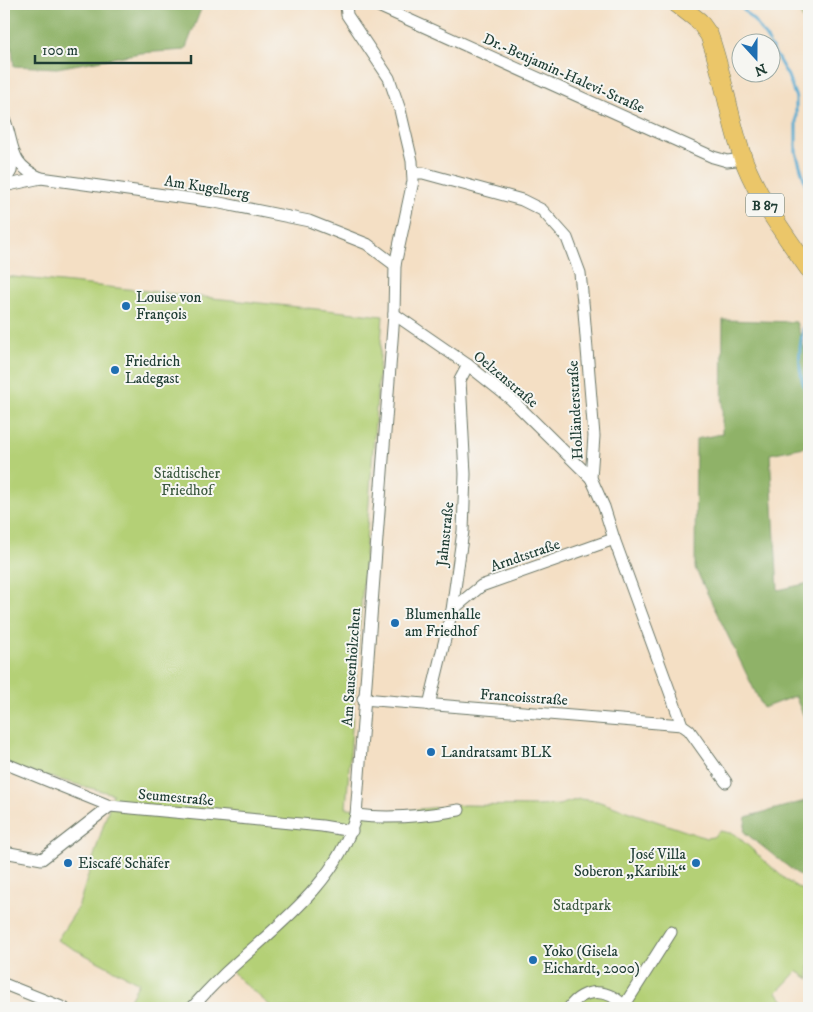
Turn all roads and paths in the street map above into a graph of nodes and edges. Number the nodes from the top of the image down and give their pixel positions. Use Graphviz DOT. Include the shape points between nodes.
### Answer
graph roads {
  1 [pos="346,4"];
  2 [pos="374,4"];
  3 [pos="677,4"];
  4 [pos="4,118"];
  5 [pos="13,157"];
  6 [pos="744,159"];
  7 [pos="413,173"];
  8 [pos="41,178"];
  9 [pos="4,184"];
  10 [pos="395,265"];
  11 [pos="809,269"];
  12 [pos="394,314"];
  13 [pos="468,365"];
  14 [pos="590,478"];
  15 [pos="614,539"];
  16 [pos="452,610"];
  17 [pos="364,699"];
  18 [pos="429,705"];
  19 [pos="682,725"];
  20 [pos="4,763"];
  21 [pos="726,782"];
  22 [pos="110,806"];
  23 [pos="459,810"];
  24 [pos="356,815"];
  25 [pos="352,831"];
  26 [pos="4,852"];
  27 [pos="670,932"];
  28 [pos="4,984"];
  29 [pos="625,1007"];
  30 [pos="64,1008"];
  31 [pos="192,1008"];
  32 [pos="569,1008"];
  1 -- 7 [label="street" via="347,15 389,78 400,110"];
  2 -- 6 [label="street, Dr.-Benjamin-Halevi-Straße" via="713,157 727,161"];
  3 -- 6 [label="main road, B 87" via="709,35"];
  4 -- 5 [label="street"];
  5 -- 8 [label="street"];
  5 -- 9 [label="street" via="11,171"];
  6 -- 11 [label="main road, B 87" via="771,215"];
  7 -- 10 [label="street, Am Sausenhölzchen"];
  7 -- 14 [label="street, Holländerstraße" via="522,200 542,210 567,238 580,273 584,312 594,436"];
  8 -- 9 [label="street, Am Kugelberg"];
  8 -- 10 [label="street, Am Kugelberg" via="215,202 309,221 367,244"];
  10 -- 12 [label="street, Am Sausenhölzchen"];
  12 -- 13 [label="street, Oelzenstraße"];
  12 -- 17 [label="street, Am Sausenhölzchen"];
  13 -- 14 [label="street, Oelzenstraße" via="512,400"];
  13 -- 16 [label="street, Jahnstraße" via="460,380 465,474 463,531"];
  14 -- 15 [label="street, Holländerstraße"];
  15 -- 16 [label="street, Arndtstraße" via="481,586"];
  15 -- 19 [label="street, Holländerstraße"];
  16 -- 18 [label="street, Jahnstraße"];
  17 -- 18 [label="street, Francoisstraße"];
  17 -- 24 [label="street, Am Sausenhölzchen"];
  18 -- 19 [label="street, Francoisstraße"];
  19 -- 21 [label="street, Holländerstraße"];
  20 -- 22 [label="street, Seumestraße"];
  22 -- 25 [label="street, Seumestraße"];
  22 -- 26 [label="street" via="42,859"];
  23 -- 24 [label="street" via="427,816 374,818"];
  24 -- 25 [label="street, Am Sausenhölzchen"];
  25 -- 31 [label="street, Am Sausenhölzchen" via="342,854 319,886 286,920 220,976"];
  27 -- 29 [label="street"];
  28 -- 30 [label="street"];
  29 -- 32 [label="street" via="613,996 597,992 580,997"];
}
